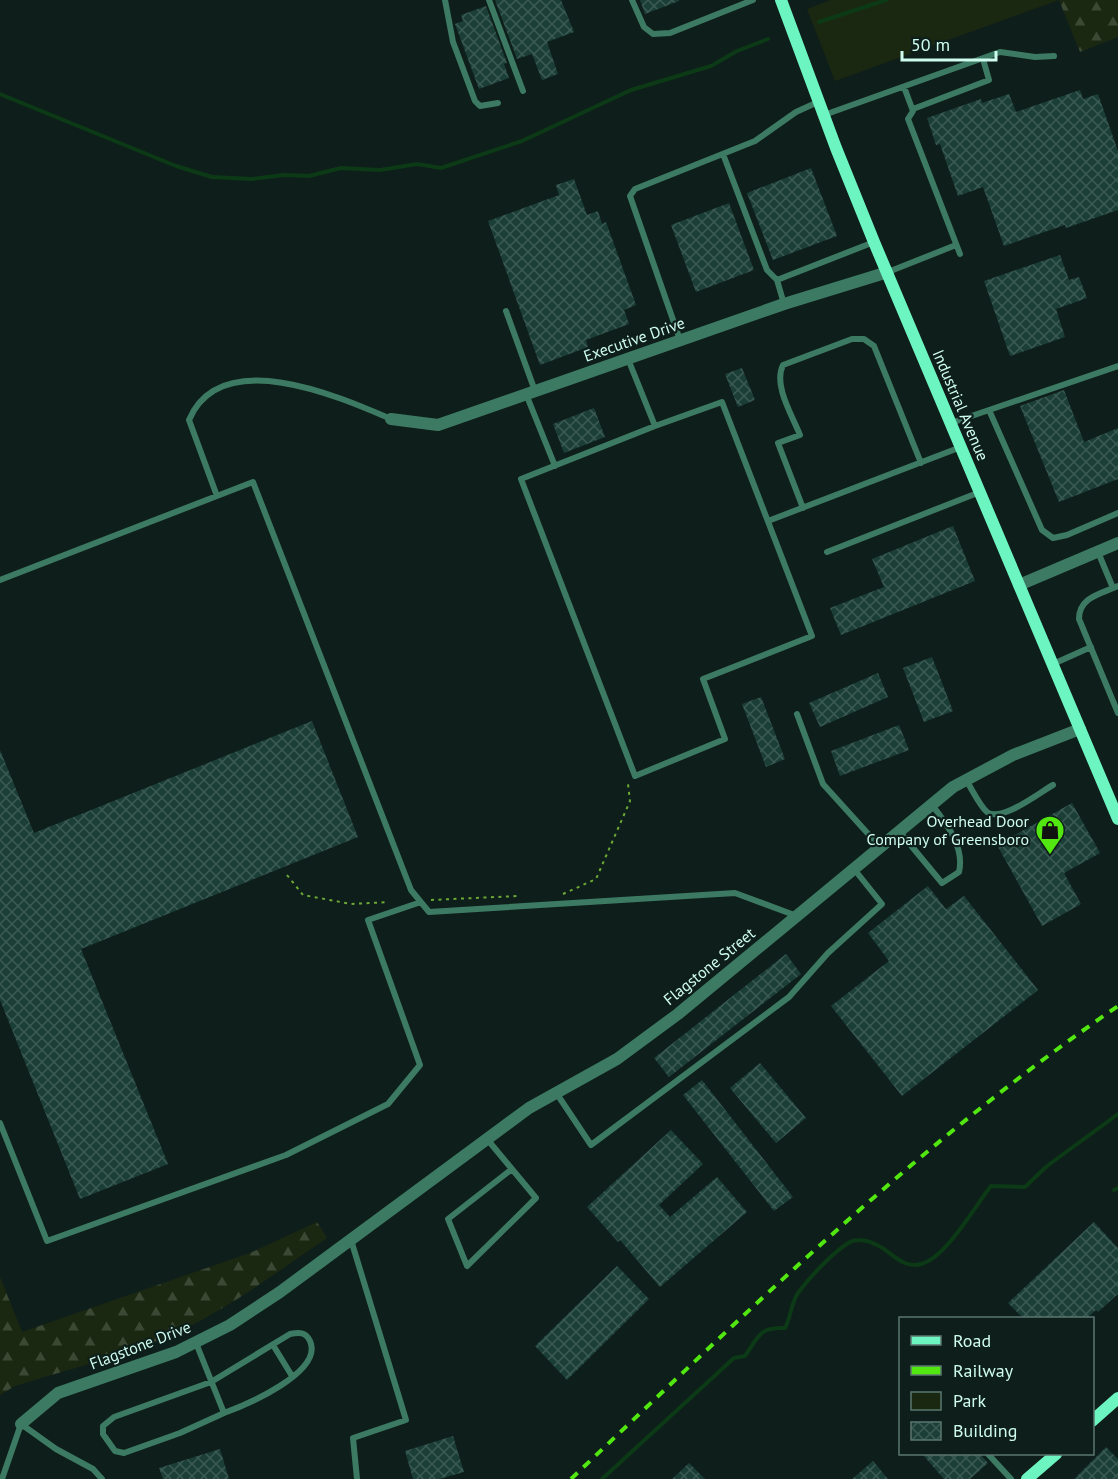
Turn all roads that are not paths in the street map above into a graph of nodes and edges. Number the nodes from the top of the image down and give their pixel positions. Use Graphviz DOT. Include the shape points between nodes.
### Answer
graph roads {
  1 [pos="445,0"];
  2 [pos="489,0"];
  3 [pos="632,0"];
  4 [pos="753,0"];
  5 [pos="781,0"];
  6 [pos="1054,56"];
  7 [pos="983,59"];
  8 [pos="904,87"];
  9 [pos="523,92"];
  10 [pos="818,102"];
  11 [pos="498,103"];
  12 [pos="913,109"];
  13 [pos="823,115"];
  14 [pos="723,154"];
  15 [pos="874,242"];
  16 [pos="957,245"];
  17 [pos="960,254"];
  18 [pos="888,272"];
  19 [pos="777,280"];
  20 [pos="784,304"];
  21 [pos="506,310"];
  22 [pos="680,340"];
  23 [pos="628,359"];
  24 [pos="1118,366"];
  25 [pos="531,393"];
  26 [pos="989,410"];
  27 [pos="391,419"];
  28 [pos="951,423"];
  29 [pos="655,426"];
  30 [pos="961,447"];
  31 [pos="921,463"];
  32 [pos="555,466"];
  33 [pos="980,492"];
  34 [pos="217,496"];
  35 [pos="803,508"];
  36 [pos="1118,513"];
  37 [pos="768,521"];
  38 [pos="1118,543"];
  39 [pos="1098,551"];
  40 [pos="827,552"];
  41 [pos="0,580"];
  42 [pos="1019,585"];
  43 [pos="1116,587"];
  44 [pos="1091,647"];
  45 [pos="1053,664"];
  46 [pos="1118,713"];
  47 [pos="797,714"];
  48 [pos="1080,729"];
  49 [pos="966,780"];
  50 [pos="1053,785"];
  51 [pos="932,805"];
  52 [pos="1118,819"];
  53 [pos="899,831"];
  54 [pos="880,847"];
  55 [pos="854,869"];
  56 [pos="421,901"];
  57 [pos="797,916"];
  58 [pos="557,1094"];
  59 [pos="0,1123"];
  60 [pos="487,1139"];
  61 [pos="512,1169"];
  62 [pos="356,1237"];
  63 [pos="196,1342"];
  64 [pos="273,1344"];
  65 [pos="292,1376"];
  66 [pos="211,1382"];
  67 [pos="1118,1398"];
  68 [pos="224,1413"];
  69 [pos="1094,1419"];
  70 [pos="21,1424"];
  71 [pos="989,1455"];
  72 [pos="1055,1455"];
  73 [pos="2,1479"];
  74 [pos="102,1479"];
  75 [pos="357,1479"];
  76 [pos="1011,1479"];
  77 [pos="1028,1479"];
  1 -- 11 [label="lane" via="453,42 475,101 480,106"];
  2 -- 9 [label="lane"];
  3 -- 4 [label="lane" via="644,27 653,34 670,33"];
  5 -- 10 [label="main road, Industrial Avenue"];
  6 -- 7 [label="lane" via="1000,52"];
  7 -- 8 [label="lane"];
  7 -- 12 [label="lane" via="989,80"];
  8 -- 12 [label="lane"];
  8 -- 13 [label="lane"];
  10 -- 13 [label="main road, Industrial Avenue"];
  10 -- 14 [label="lane" via="796,112 755,141"];
  12 -- 16 [label="lane" via="908,120"];
  13 -- 15 [label="main road, Industrial Avenue"];
  14 -- 19 [label="lane" via="766,270"];
  14 -- 22 [label="lane" via="634,189 630,196"];
  15 -- 18 [label="main road, Industrial Avenue"];
  15 -- 19 [label="lane"];
  16 -- 17 [label="lane"];
  16 -- 18 [label="lane"];
  18 -- 20 [label="street, Executive Drive"];
  18 -- 28 [label="main road, Industrial Avenue"];
  19 -- 20 [label="lane"];
  20 -- 22 [label="street, Executive Drive"];
  21 -- 25 [label="lane"];
  22 -- 23 [label="street, Executive Drive"];
  23 -- 25 [label="street, Executive Drive"];
  23 -- 29 [label="lane"];
  24 -- 26 [label="lane"];
  25 -- 27 [label="street, Executive Drive" via="438,425"];
  25 -- 32 [label="lane"];
  26 -- 28 [label="lane"];
  26 -- 36 [label="lane" via="1042,530 1053,538 1067,535"];
  27 -- 34 [label="lane" via="343,398 261,379 241,381 216,391 196,404 189,420"];
  28 -- 30 [label="main road, Industrial Avenue"];
  29 -- 32 [label="lane"];
  29 -- 37 [label="lane" via="722,402"];
  30 -- 31 [label="lane"];
  30 -- 33 [label="main road, Industrial Avenue"];
  31 -- 35 [label="lane"];
  31 -- 35 [label="lane" via="874,346 864,339 852,339 783,364 780,384 800,435 778,443"];
  32 -- 37 [label="lane" via="521,479 635,776 725,739 703,679 812,636"];
  33 -- 40 [label="lane"];
  33 -- 42 [label="main road, Industrial Avenue"];
  34 -- 41 [label="lane"];
  34 -- 56 [label="lane" via="253,482 411,890"];
  35 -- 37 [label="lane"];
  38 -- 39 [label="street"];
  39 -- 42 [label="street"];
  39 -- 43 [label="lane"];
  42 -- 45 [label="main road, Industrial Avenue"];
  43 -- 44 [label="lane" via="1083,604 1079,619"];
  44 -- 45 [label="lane"];
  44 -- 46 [label="lane"];
  45 -- 48 [label="main road, Industrial Avenue"];
  47 -- 54 [label="lane" via="823,784"];
  48 -- 49 [label="street, Flagstone Street" via="1013,754"];
  48 -- 52 [label="main road, Industrial Avenue"];
  49 -- 50 [label="lane" via="987,812 997,815 1009,812"];
  49 -- 51 [label="street, Flagstone Street"];
  51 -- 53 [label="street, Flagstone Street"];
  51 -- 53 [label="lane" via="950,829 960,857 959,872 953,878 942,883"];
  53 -- 54 [label="street, Flagstone Street"];
  54 -- 55 [label="street, Flagstone Street"];
  55 -- 57 [label="street, Flagstone Street"];
  55 -- 58 [label="lane" via="882,904 822,959 789,997 591,1145"];
  56 -- 57 [label="lane" via="429,912 735,892"];
  56 -- 59 [label="lane" via="368,920 420,1065 388,1104 286,1155 47,1241"];
  57 -- 58 [label="street, Flagstone Street" via="634,1046"];
  58 -- 60 [label="street, Flagstone Street" via="529,1108"];
  60 -- 61 [label="lane"];
  60 -- 62 [label="street, Flagstone Street"];
  61 -- 61 [label="lane" via="536,1198 467,1266 448,1219"];
  62 -- 63 [label="street, Flagstone Drive" via="255,1309"];
  62 -- 75 [label="lane" via="406,1420 353,1438"];
  63 -- 66 [label="lane"];
  63 -- 70 [label="street, Flagstone Drive" via="58,1393"];
  64 -- 65 [label="lane"];
  64 -- 65 [label="lane" via="296,1332 303,1333 310,1342 311,1358"];
  64 -- 66 [label="lane"];
  65 -- 68 [label="lane" via="263,1396"];
  66 -- 68 [label="lane"];
  66 -- 68 [label="lane" via="114,1417 103,1426 103,1434 115,1451 124,1453"];
  67 -- 69 [label="main road"];
  70 -- 73 [label="lane"];
  70 -- 74 [label="lane" via="93,1469"];
  71 -- 76 [label="lane"];
  72 -- 77 [label="main road"];
}
